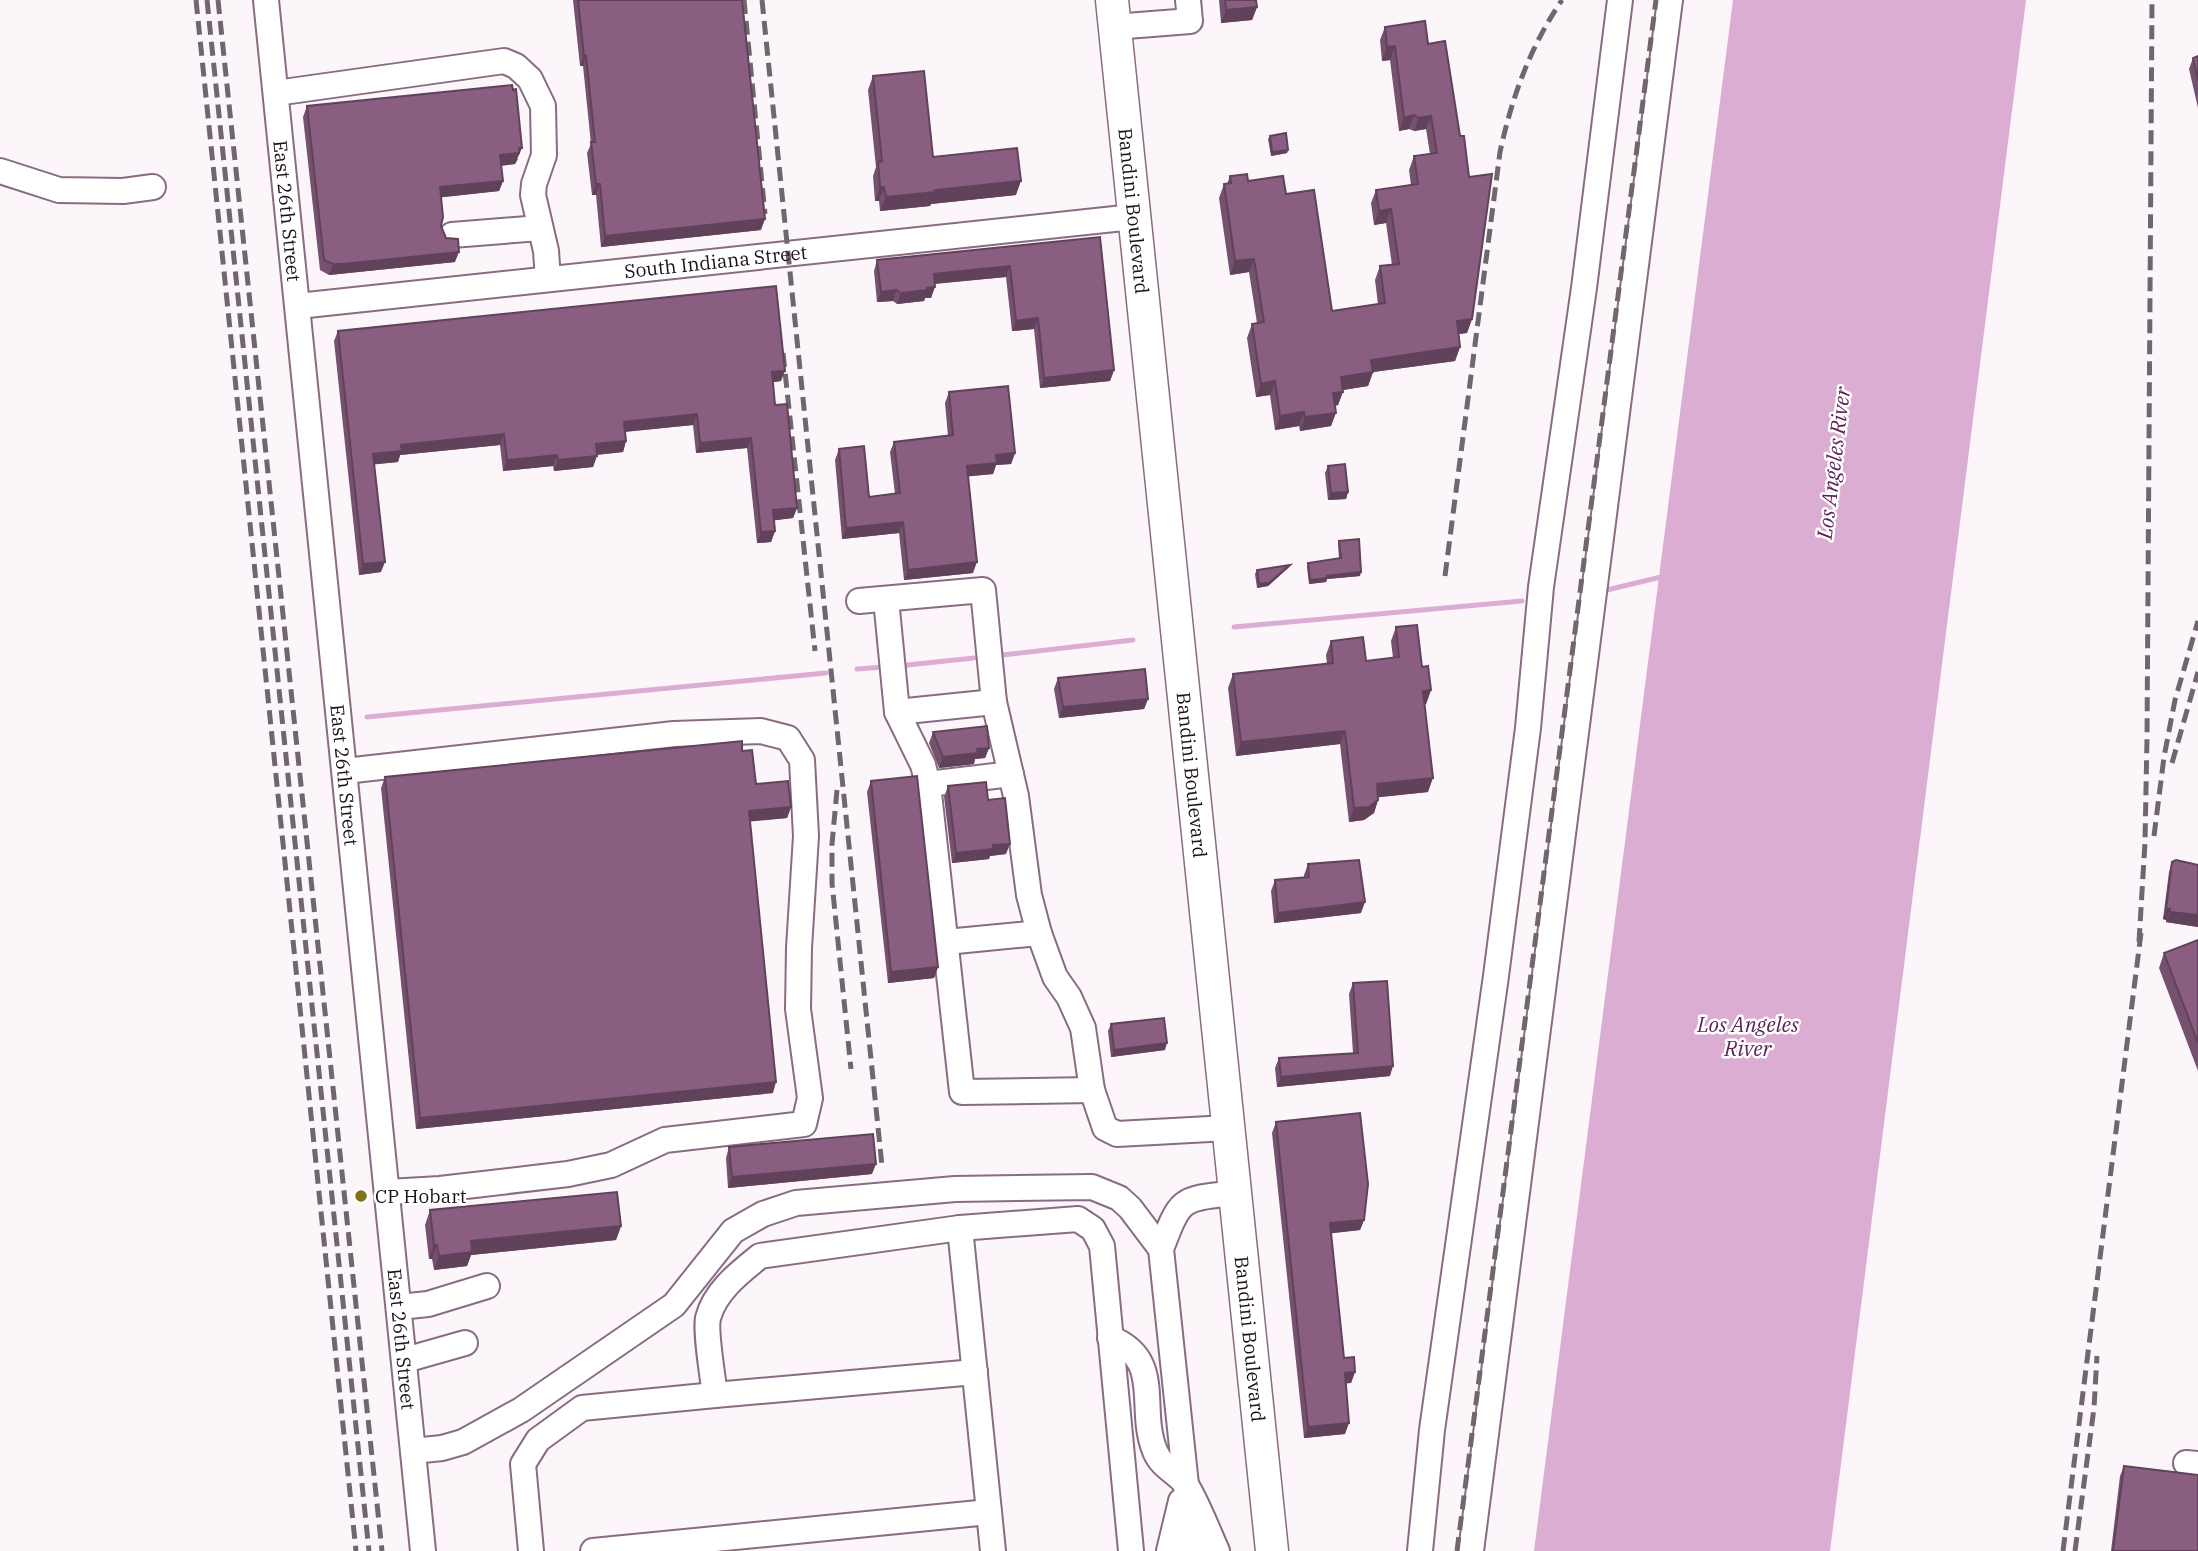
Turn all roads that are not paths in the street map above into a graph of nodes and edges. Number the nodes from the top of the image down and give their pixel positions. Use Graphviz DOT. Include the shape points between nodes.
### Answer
graph roads {
  1 [pos="267,0"];
  2 [pos="1188,0"];
  3 [pos="1620,0"];
  4 [pos="1670,0"];
  5 [pos="1113,13"];
  6 [pos="276,93"];
  7 [pos="0,171"];
  8 [pos="153,187"];
  9 [pos="1133,217"];
  10 [pos="540,228"];
  11 [pos="452,235"];
  12 [pos="548,279"];
  13 [pos="298,306"];
  14 [pos="886,598"];
  15 [pos="859,601"];
  16 [pos="994,702"];
  17 [pos="897,712"];
  18 [pos="345,771"];
  19 [pos="1011,774"];
  20 [pos="928,784"];
  21 [pos="1039,933"];
  22 [pos="946,942"];
  23 [pos="1092,1090"];
  24 [pos="1228,1128"];
  25 [pos="388,1192"];
  26 [pos="1235,1193"];
  27 [pos="960,1228"];
  28 [pos="1161,1249"];
  29 [pos="487,1286"];
  30 [pos="399,1307"];
  31 [pos="1110,1338"];
  32 [pos="465,1343"];
  33 [pos="405,1360"];
  34 [pos="975,1372"];
  35 [pos="715,1395"];
  36 [pos="413,1451"];
  37 [pos="1185,1483"];
  38 [pos="989,1512"];
  39 [pos="423,1551"];
  40 [pos="531,1551"];
  41 [pos="593,1551"];
  42 [pos="993,1551"];
  43 [pos="1131,1551"];
  44 [pos="1169,1551"];
  45 [pos="1180,1551"];
  46 [pos="1192,1551"];
  47 [pos="1205,1551"];
  48 [pos="1217,1551"];
  49 [pos="1272,1551"];
  50 [pos="1420,1551"];
  51 [pos="1471,1551"];
  1 -- 6 [label="street, East 26th Street"];
  2 -- 5 [label="street" via="1190,21"];
  3 -- 50 [label="street" via="1541,587 1496,976 1432,1430"];
  4 -- 51 [label="street"];
  5 -- 9 [label="main road, Bandini Boulevard"];
  6 -- 10 [label="street" via="504,61 516,66 530,79 543,106 544,155 533,195"];
  6 -- 13 [label="street, East 26th Street"];
  7 -- 8 [label="street" via="59,190"];
  9 -- 12 [label="street, South Indiana Street"];
  9 -- 24 [label="main road, Bandini Boulevard"];
  10 -- 11 [label="street"];
  10 -- 12 [label="street"];
  12 -- 13 [label="street, South Indiana Street"];
  13 -- 18 [label="street, East 26th Street"];
  14 -- 15 [label="street"];
  14 -- 16 [label="street" via="983,590"];
  14 -- 17 [label="street"];
  16 -- 17 [label="street"];
  16 -- 19 [label="street"];
  17 -- 20 [label="street"];
  18 -- 25 [label="street, East 26th Street"];
  18 -- 25 [label="street" via="674,734 761,731 788,738 802,760 806,836 798,1009 810,1098 804,1124 665,1140 611,1165 569,1174"];
  19 -- 20 [label="street"];
  19 -- 21 [label="street"];
  20 -- 22 [label="street"];
  21 -- 22 [label="street"];
  21 -- 23 [label="street" via="1055,977 1083,1028"];
  22 -- 23 [label="street" via="962,1092"];
  23 -- 24 [label="street" via="1105,1128 1117,1134"];
  24 -- 26 [label="main road, Bandini Boulevard"];
  25 -- 30 [label="street, East 26th Street"];
  26 -- 28 [label="street" via="1186,1202 1172,1220"];
  26 -- 49 [label="main road, Bandini Boulevard"];
  27 -- 31 [label="street" via="1078,1219 1093,1229 1102,1246"];
  27 -- 34 [label="street"];
  27 -- 35 [label="street" via="760,1256 718,1297 708,1320"];
  28 -- 36 [label="street" via="1119,1198 1091,1187 955,1189 779,1207 733,1231 674,1305 521,1410 463,1443"];
  28 -- 37 [label="street"];
  29 -- 30 [label="street" via="428,1304"];
  30 -- 33 [label="street, East 26th Street"];
  31 -- 37 [label="street" via="1126,1345 1141,1362 1152,1445 1163,1464"];
  31 -- 43 [label="street"];
  32 -- 33 [label="street"];
  33 -- 36 [label="street, East 26th Street"];
  34 -- 35 [label="street"];
  34 -- 38 [label="street"];
  35 -- 40 [label="street" via="582,1408 538,1440 523,1464"];
  36 -- 39 [label="street, East 26th Street"];
  37 -- 44 [label="street"];
  37 -- 45 [label="street"];
  37 -- 46 [label="street"];
  37 -- 47 [label="street"];
  37 -- 48 [label="street"];
  38 -- 41 [label="street"];
  38 -- 42 [label="street"];
}
